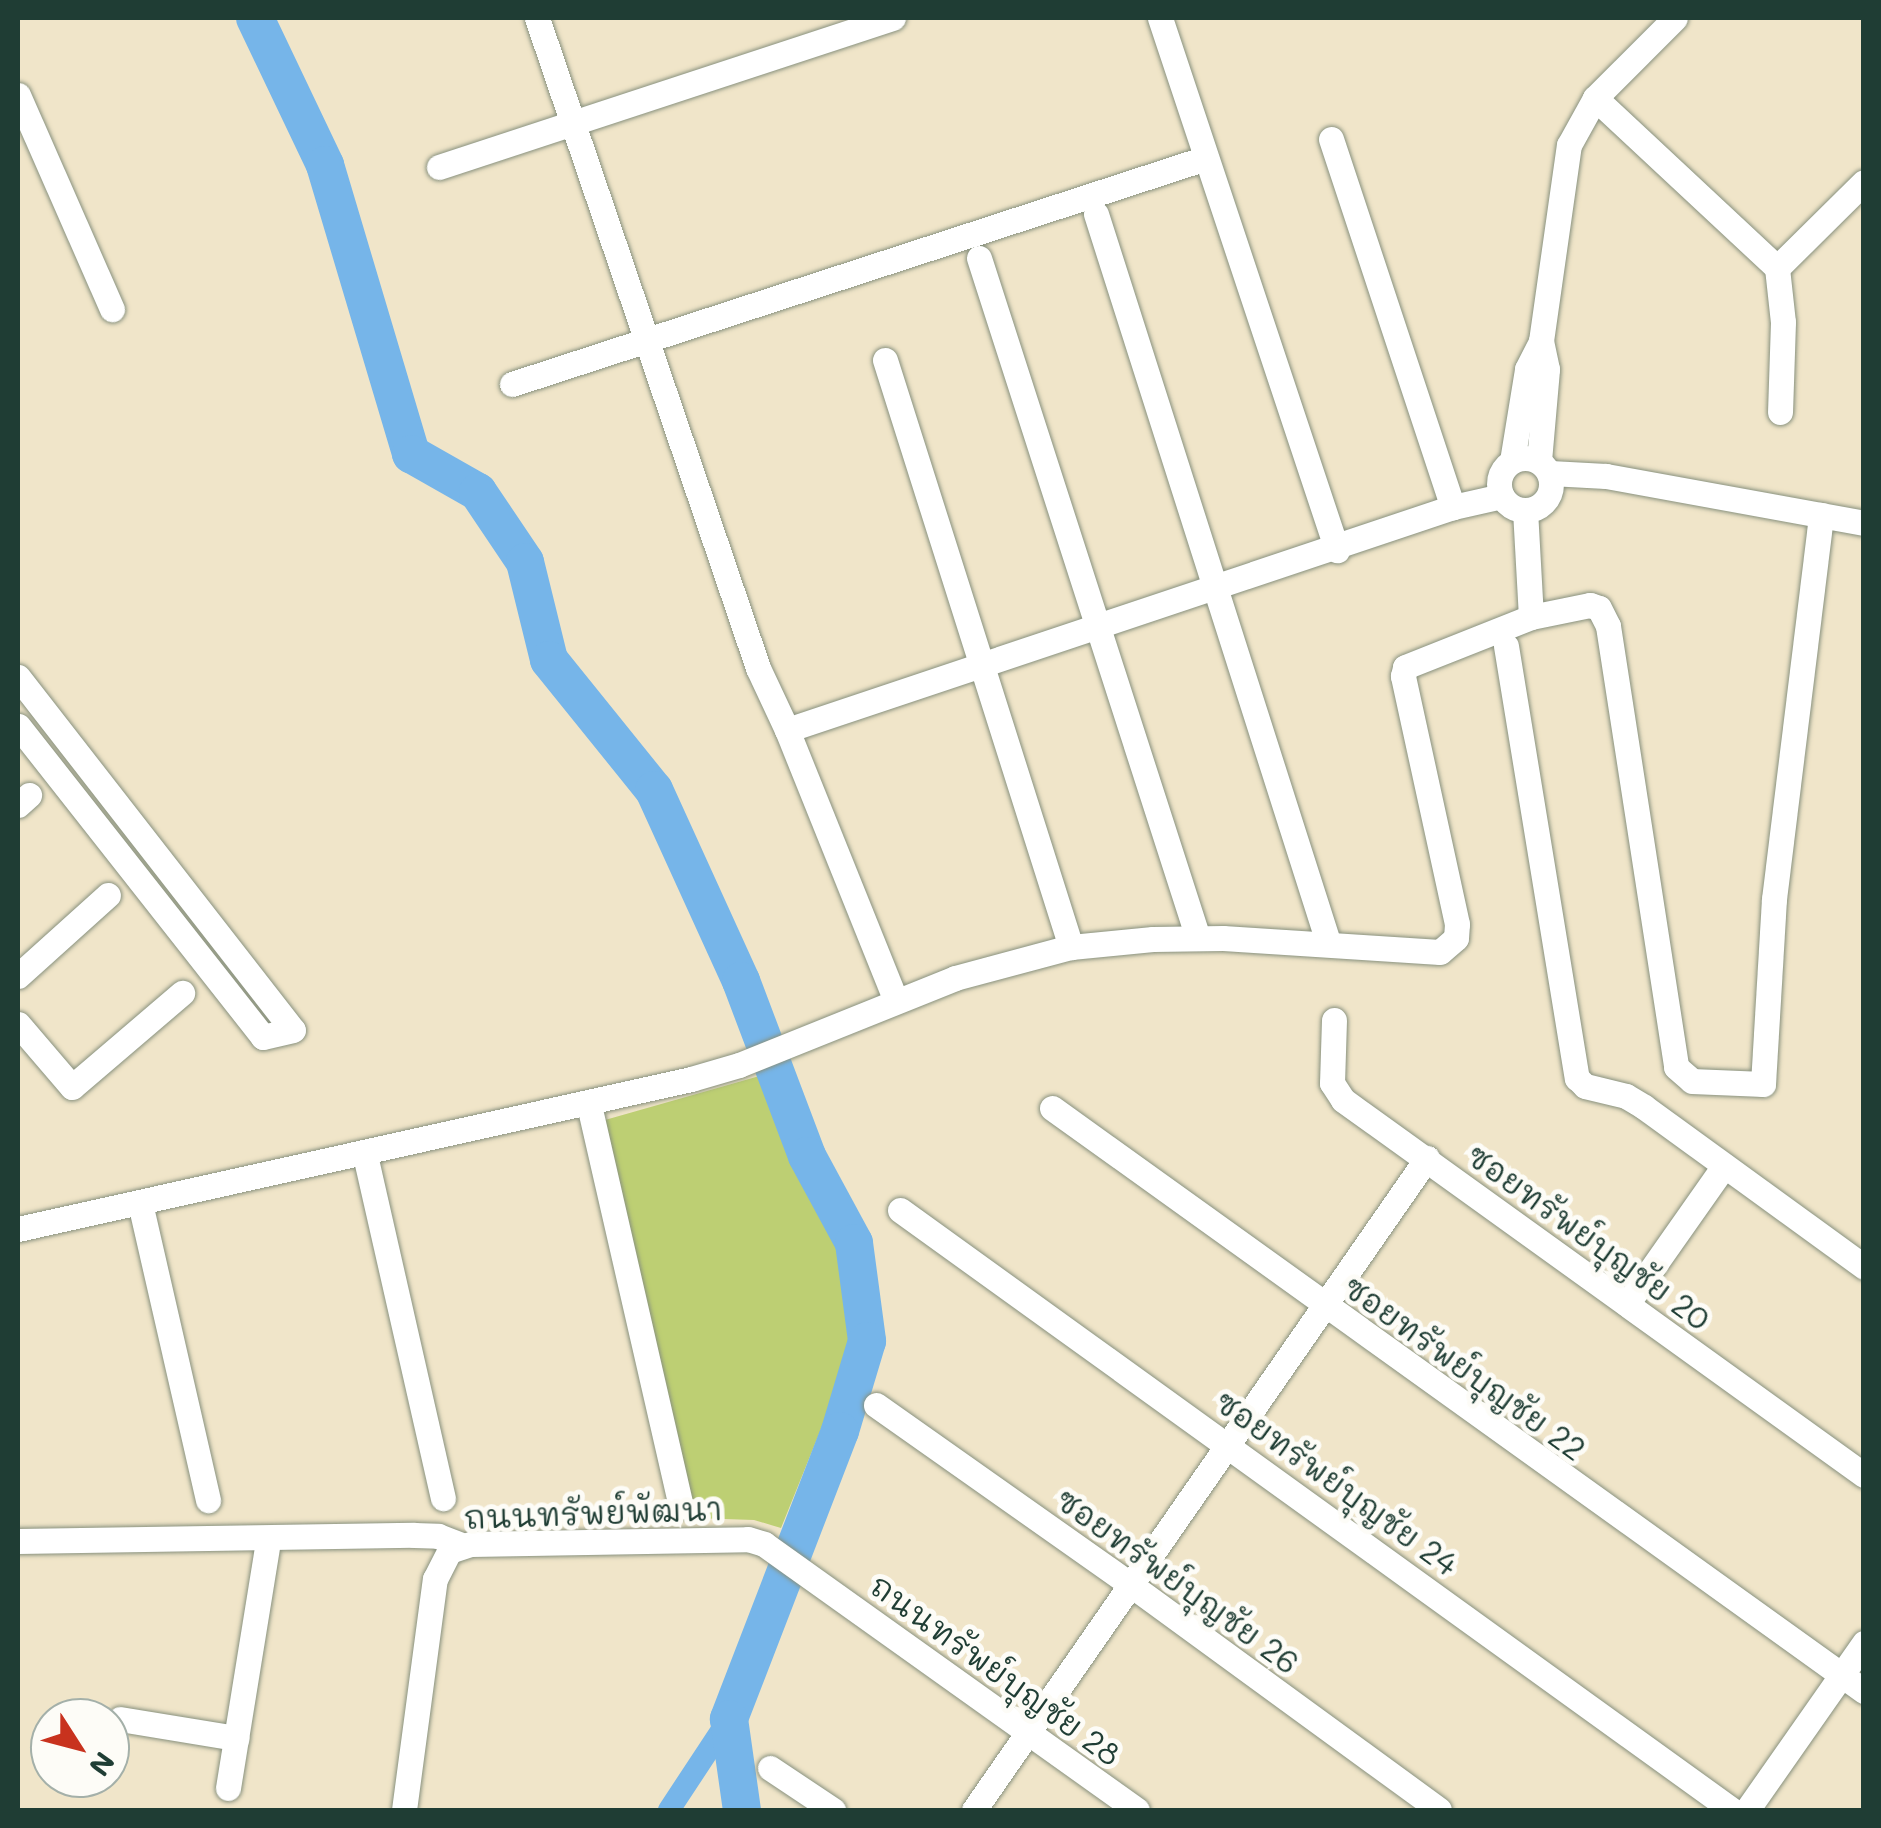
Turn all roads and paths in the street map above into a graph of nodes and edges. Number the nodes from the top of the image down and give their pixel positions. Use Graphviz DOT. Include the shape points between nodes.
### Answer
graph roads {
  1 [pos="538,18"];
  2 [pos="893,18"];
  3 [pos="1160,18"];
  4 [pos="1675,18"];
  5 [pos="18,96"];
  6 [pos="1594,98"];
  7 [pos="571,121"];
  8 [pos="1331,139"];
  9 [pos="1206,158"];
  10 [pos="439,167"];
  11 [pos="1864,182"];
  12 [pos="1096,214"];
  13 [pos="978,258"];
  14 [pos="1777,268"];
  15 [pos="112,308"];
  16 [pos="646,340"];
  17 [pos="1541,340"];
  18 [pos="885,360"];
  19 [pos="512,384"];
  20 [pos="1780,412"];
  21 [pos="1512,461"];
  22 [pos="1544,467"];
  23 [pos="1502,496"];
  24 [pos="1453,508"];
  25 [pos="1525,510"];
  26 [pos="1821,515"];
  27 [pos="1864,523"];
  28 [pos="1336,550"];
  29 [pos="1217,590"];
  30 [pos="1531,617"];
  31 [pos="1100,625"];
  32 [pos="1506,646"];
  33 [pos="982,666"];
  34 [pos="18,677"];
  35 [pos="18,726"];
  36 [pos="787,730"];
  37 [pos="108,895"];
  38 [pos="1198,938"];
  39 [pos="1328,942"];
  40 [pos="1072,947"];
  41 [pos="18,976"];
  42 [pos="182,993"];
  43 [pos="895,999"];
  44 [pos="1334,1020"];
  45 [pos="18,1026"];
  46 [pos="589,1105"];
  47 [pos="1052,1108"];
  48 [pos="365,1154"];
  49 [pos="1427,1158"];
  50 [pos="1724,1166"];
  51 [pos="140,1203"];
  52 [pos="900,1210"];
  53 [pos="18,1229"];
  54 [pos="1864,1267"];
  55 [pos="1627,1304"];
  56 [pos="1326,1307"];
  57 [pos="876,1406"];
  58 [pos="1231,1445"];
  59 [pos="1864,1476"];
  60 [pos="443,1498"];
  61 [pos="208,1500"];
  62 [pos="681,1506"];
  63 [pos="268,1540"];
  64 [pos="18,1541"];
  65 [pos="764,1544"];
  66 [pos="460,1545"];
  67 [pos="1132,1584"];
  68 [pos="1864,1643"];
  69 [pos="1840,1677"];
  70 [pos="1864,1690"];
  71 [pos="130,1721"];
  72 [pos="1028,1732"];
  73 [pos="236,1738"];
  74 [pos="770,1768"];
  75 [pos="228,1788"];
  76 [pos="404,1810"];
  77 [pos="833,1810"];
  78 [pos="974,1810"];
  79 [pos="1138,1810"];
  80 [pos="1439,1810"];
  81 [pos="1732,1810"];
  82 [pos="1747,1810"];
  1 -- 7 [label="street"];
  2 -- 7 [label="street"];
  3 -- 9 [label="street"];
  4 -- 6 [label="street"];
  5 -- 15 [label="street"];
  6 -- 14 [label="street"];
  6 -- 17 [label="street" via="1570,145"];
  7 -- 10 [label="street"];
  7 -- 16 [label="street"];
  8 -- 24 [label="street"];
  9 -- 16 [label="street"];
  9 -- 28 [label="street"];
  11 -- 14 [label="street"];
  12 -- 29 [label="street"];
  13 -- 31 [label="street"];
  14 -- 20 [label="street"];
  16 -- 19 [label="street"];
  16 -- 36 [label="street" via="758,668"];
  17 -- 21 [label="street" via="1526,369"];
  17 -- 22 [label="street" via="1547,368"];
  18 -- 33 [label="street"];
  21 -- 22 [label="street" via="1525,457"];
  21 -- 23 [label="street" via="1499,483"];
  22 -- 25 [label="street" via="1548,499"];
  22 -- 26 [label="street"];
  23 -- 24 [label="street"];
  23 -- 25 [label="street"];
  24 -- 28 [label="street"];
  25 -- 30 [label="street"];
  26 -- 27 [label="street"];
  26 -- 30 [label="street" via="1774,899 1763,1084 1692,1081 1676,1067 1605,615 1590,605"];
  28 -- 29 [label="street"];
  29 -- 31 [label="street"];
  29 -- 39 [label="street"];
  30 -- 39 [label="street" via="1410,661 1403,676 1439,825 1456,938 1440,952"];
  31 -- 33 [label="street"];
  31 -- 38 [label="street"];
  32 -- 50 [label="street" via="1577,1078 1635,1101"];
  33 -- 36 [label="street"];
  33 -- 40 [label="street"];
  34 -- 35 [label="street" via="293,1030 263,1037"];
  36 -- 43 [label="street"];
  37 -- 41 [label="street"];
  38 -- 39 [label="street"];
  38 -- 40 [label="street"];
  40 -- 43 [label="street"];
  42 -- 45 [label="street" via="72,1087"];
  43 -- 46 [label="street" via="739,1065"];
  44 -- 49 [label="street, ซอยทรัพย์บุญชัย 20" via="1334,1092"];
  46 -- 48 [label="street"];
  46 -- 62 [label="street"];
  47 -- 56 [label="street, ซอยทรัพย์บุญชัย 22"];
  48 -- 51 [label="street"];
  48 -- 60 [label="street"];
  49 -- 55 [label="street, ซอยทรัพย์บุญชัย 20"];
  49 -- 56 [label="street"];
  50 -- 54 [label="street"];
  50 -- 55 [label="street"];
  51 -- 53 [label="street"];
  51 -- 61 [label="street"];
  52 -- 58 [label="street, ซอยทรัพย์บุญชัย 24"];
  55 -- 59 [label="street, ซอยทรัพย์บุญชัย 20"];
  56 -- 58 [label="street"];
  56 -- 69 [label="street, ซอยทรัพย์บุญชัย 22"];
  57 -- 67 [label="street, ซอยทรัพย์บุญชัย 26"];
  58 -- 67 [label="street"];
  58 -- 81 [label="street, ซอยทรัพย์บุญชัย 24"];
  63 -- 64 [label="street"];
  63 -- 66 [label="street" via="426,1536"];
  63 -- 73 [label="street"];
  65 -- 66 [label="street, ถนนทรัพย์พัฒนา" via="738,1539"];
  65 -- 72 [label="street, ถนนทรัพย์บุญชัย 28"];
  66 -- 76 [label="street, ถนนทรัพย์พัฒนา" via="449,1551 436,1579"];
  67 -- 72 [label="street"];
  67 -- 80 [label="street, ซอยทรัพย์บุญชัย 26"];
  68 -- 69 [label="street"];
  69 -- 70 [label="street, ซอยทรัพย์บุญชัย 22"];
  69 -- 82 [label="street"];
  71 -- 73 [label="street"];
  72 -- 78 [label="street"];
  72 -- 79 [label="street, ถนนทรัพย์บุญชัย 28"];
  73 -- 75 [label="street"];
  74 -- 77 [label="street"];
}
